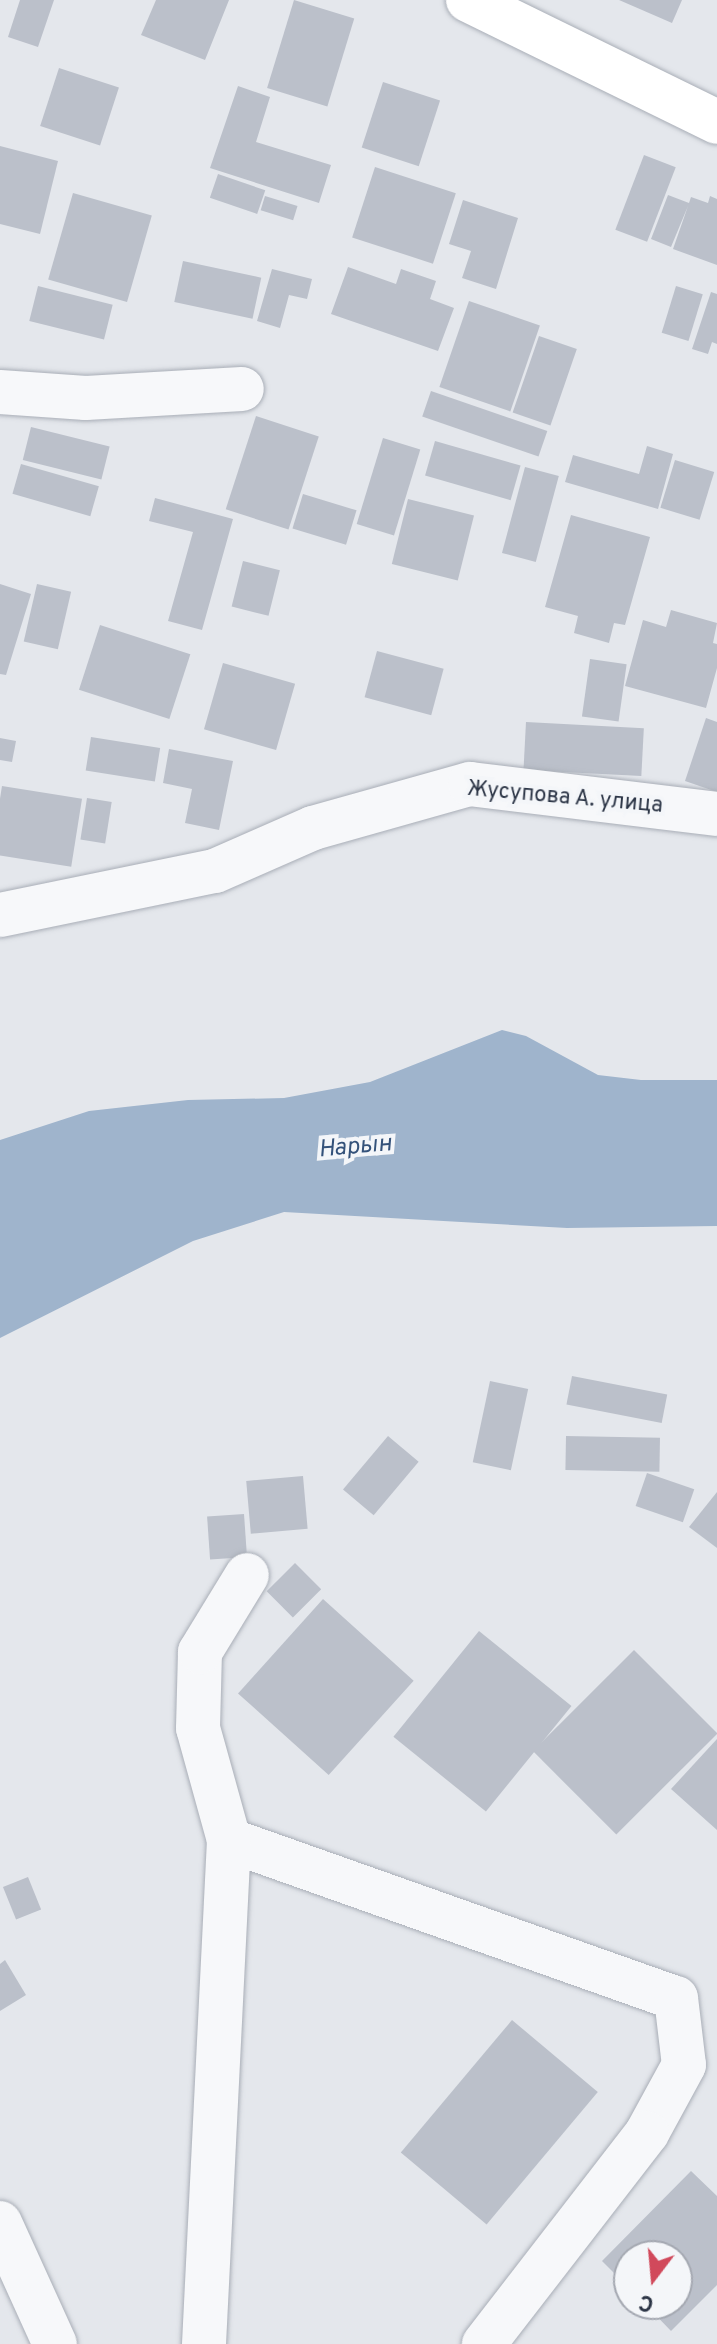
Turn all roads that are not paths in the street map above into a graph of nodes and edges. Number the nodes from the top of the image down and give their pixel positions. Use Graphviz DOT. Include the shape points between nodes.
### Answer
graph roads {
  1 [pos="468,0"];
  2 [pos="717,122"];
  3 [pos="242,389"];
  4 [pos="0,392"];
  5 [pos="717,814"];
  6 [pos="0,915"];
  7 [pos="247,1575"];
  8 [pos="229,1840"];
  9 [pos="0,2223"];
  10 [pos="8,2269"];
  11 [pos="55,2344"];
  12 [pos="204,2344"];
  13 [pos="484,2344"];
  1 -- 2 [label="main road"];
  3 -- 4 [label="street" via="86,398"];
  5 -- 6 [label="street, Жусупова А. улица" via="470,784 313,828 215,871"];
  7 -- 8 [label="street" via="200,1652 198,1728"];
  8 -- 12 [label="street"];
  8 -- 13 [label="street" via="676,1998 684,2065 654,2120"];
  9 -- 10 [label="street"];
  10 -- 11 [label="street"];
}
